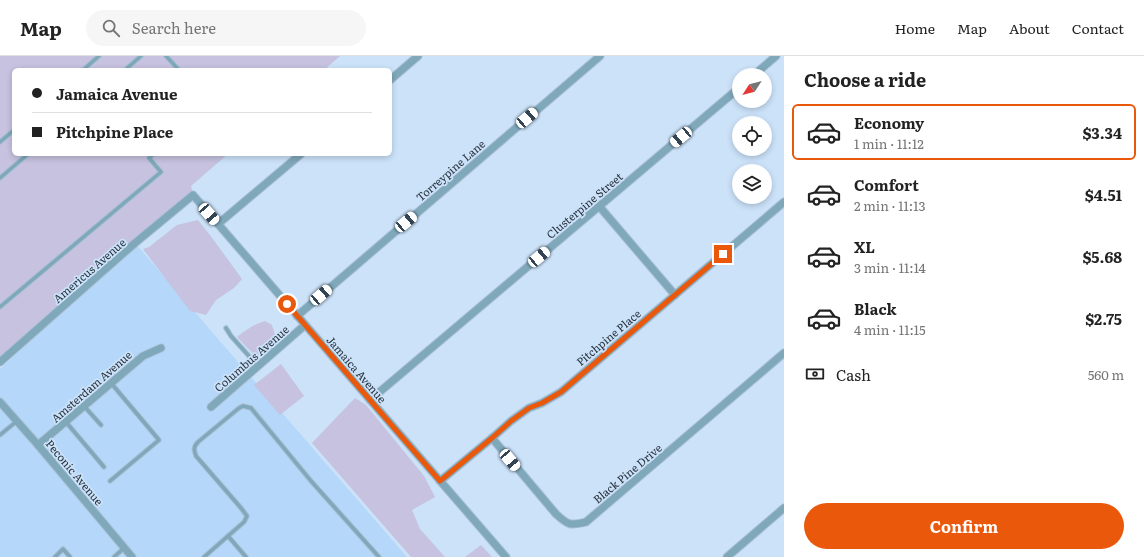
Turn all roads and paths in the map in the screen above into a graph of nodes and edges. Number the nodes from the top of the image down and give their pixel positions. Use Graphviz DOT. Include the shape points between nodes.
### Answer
graph roads {
  1 [pos="99,56"];
  2 [pos="141,56"];
  3 [pos="166,56"];
  4 [pos="418,56"];
  5 [pos="600,56"];
  6 [pos="776,56"];
  7 [pos="85,68"];
  8 [pos="127,68"];
  9 [pos="176,68"];
  10 [pos="762,68"];
  11 [pos="392,78"];
  12 [pos="732,94"];
  13 [pos="12,132"];
  14 [pos="0,142"];
  15 [pos="26,156"];
  16 [pos="152,156"];
  17 [pos="299,156"];
  18 [pos="0,178"];
  19 [pos="193,195"];
  20 [pos="784,202"];
  21 [pos="599,206"];
  22 [pos="218,224"];
  23 [pos="675,295"];
  24 [pos="0,308"];
  25 [pos="297,316"];
  26 [pos="305,325"];
  27 [pos="226,328"];
  28 [pos="161,348"];
  29 [pos="784,353"];
  30 [pos="0,362"];
  31 [pos="258,366"];
  32 [pos="111,383"];
  33 [pos="370,400"];
  34 [pos="0,402"];
  35 [pos="84,406"];
  36 [pos="211,407"];
  37 [pos="16,421"];
  38 [pos="66,422"];
  39 [pos="101,425"];
  40 [pos="0,435"];
  41 [pos="492,438"];
  42 [pos="38,445"];
  43 [pos="104,467"];
  44 [pos="440,481"];
  45 [pos="110,482"];
  46 [pos="784,508"];
  47 [pos="228,536"];
  48 [pos="124,548"];
  49 [pos="55,557"];
  50 [pos="70,557"];
  51 [pos="114,557"];
  52 [pos="132,557"];
  53 [pos="204,557"];
  54 [pos="246,557"];
  55 [pos="379,557"];
  56 [pos="506,557"];
  57 [pos="726,557"];
  1 -- 7 [label="lane"];
  2 -- 8 [label="lane"];
  3 -- 9 [label="lane"];
  4 -- 11 [label="street"];
  5 -- 25 [label="street, Torreypine Lane"];
  6 -- 10 [label="street"];
  12 -- 21 [label="street, Clusterpine Street"];
  13 -- 14 [label="lane"];
  15 -- 18 [label="lane"];
  16 -- 24 [label="lane" via="149,158 161,172"];
  17 -- 22 [label="street"];
  19 -- 22 [label="street, Jamaica Avenue"];
  19 -- 30 [label="street, Americus Avenue"];
  20 -- 23 [label="street, Pitchpine Place"];
  21 -- 23 [label="street"];
  21 -- 33 [label="street, Clusterpine Street"];
  22 -- 25 [label="street, Jamaica Avenue"];
  23 -- 41 [label="street, Pitchpine Place" via="561,392 529,408"];
  25 -- 26 [label="street, Jamaica Avenue"];
  26 -- 31 [label="street, Columbus Avenue"];
  26 -- 33 [label="street, Jamaica Avenue"];
  27 -- 31 [label="lane" via="230,336"];
  28 -- 32 [label="street, Amsterdam Avenue" via="143,356"];
  29 -- 41 [label="street, Black Pine Drive" via="586,522 574,525 564,522"];
  31 -- 36 [label="street, Columbus Avenue"];
  32 -- 35 [label="street, Amsterdam Avenue"];
  32 -- 45 [label="lane" via="159,440"];
  33 -- 44 [label="street, Jamaica Avenue"];
  34 -- 37 [label="street, Peconic Avenue"];
  35 -- 38 [label="street, Amsterdam Avenue"];
  35 -- 39 [label="lane"];
  37 -- 40 [label="lane"];
  37 -- 42 [label="street, Peconic Avenue"];
  38 -- 42 [label="street, Amsterdam Avenue"];
  38 -- 43 [label="lane"];
  41 -- 44 [label="street, Pitchpine Place"];
  42 -- 48 [label="street, Peconic Avenue"];
  44 -- 56 [label="street, Jamaica Avenue"];
  46 -- 57 [label="street"];
  47 -- 53 [label="lane"];
  47 -- 54 [label="lane"];
  47 -- 55 [label="lane" via="247,516 196,456 194,446 243,406 251,408 311,481"];
  48 -- 51 [label="lane"];
  48 -- 52 [label="street, Peconic Avenue"];
  49 -- 50 [label="lane" via="63,549"];
}
